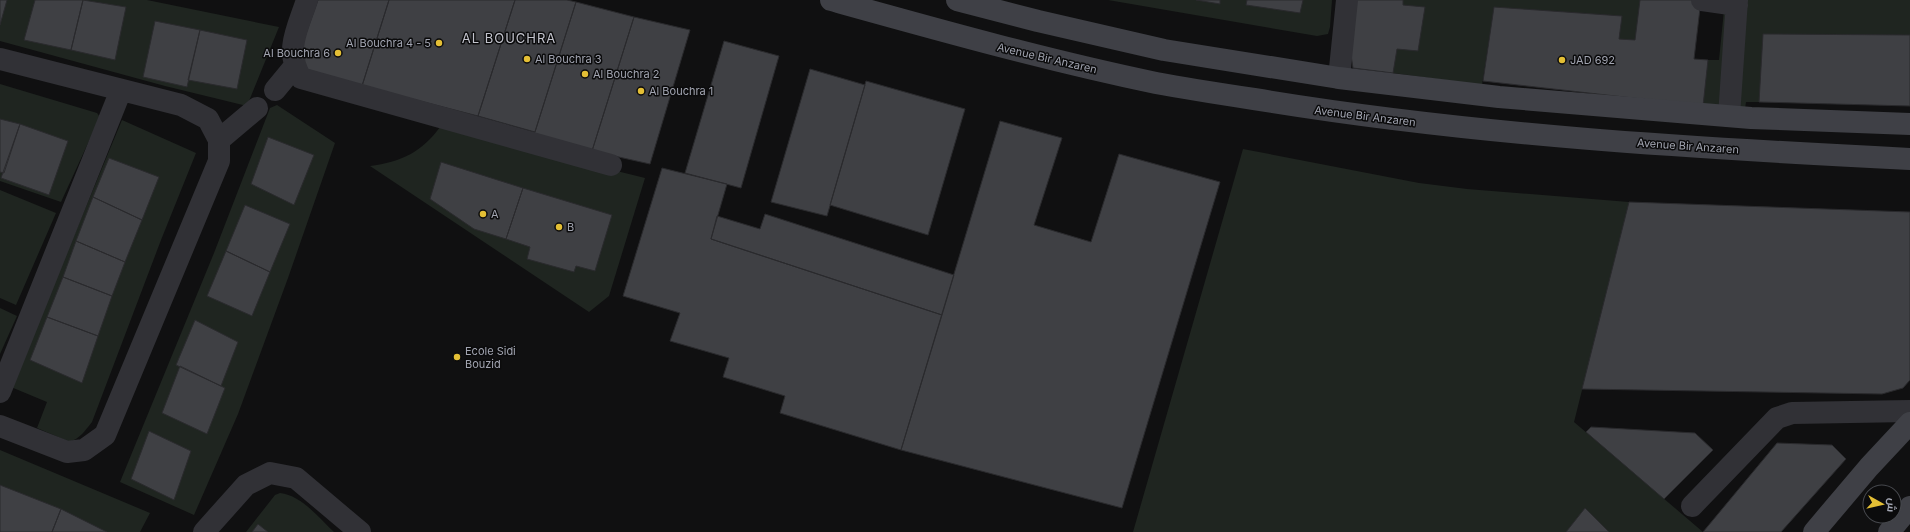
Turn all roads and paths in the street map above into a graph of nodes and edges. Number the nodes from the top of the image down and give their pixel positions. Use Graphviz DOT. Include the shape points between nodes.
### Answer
graph roads {
  1 [pos="307,0"];
  2 [pos="831,0"];
  3 [pos="957,0"];
  4 [pos="1347,0"];
  5 [pos="1702,0"];
  6 [pos="1737,2"];
  7 [pos="0,59"];
  8 [pos="294,66"];
  9 [pos="1339,78"];
  10 [pos="121,90"];
  11 [pos="275,90"];
  12 [pos="257,108"];
  13 [pos="1729,116"];
  14 [pos="1910,124"];
  15 [pos="218,140"];
  16 [pos="1910,159"];
  17 [pos="611,165"];
  18 [pos="0,392"];
  19 [pos="1910,411"];
  20 [pos="1910,423"];
  21 [pos="0,426"];
  22 [pos="1692,506"];
  23 [pos="1910,507"];
  24 [pos="204,532"];
  25 [pos="360,532"];
  26 [pos="1814,532"];
  27 [pos="1889,532"];
  1 -- 8 [label="street" via="292,46"];
  2 -- 16 [label="main road, Avenue Bir Anzaren" via="1025,54 1158,83 1329,112 1496,132"];
  3 -- 9 [label="main road" via="1164,50"];
  4 -- 9 [label="street"];
  5 -- 6 [label="street"];
  6 -- 13 [label="street"];
  7 -- 10 [label="street"];
  8 -- 11 [label="street"];
  8 -- 17 [label="street" via="301,78"];
  9 -- 13 [label="main road" via="1499,97"];
  10 -- 15 [label="street" via="180,105 208,119"];
  10 -- 18 [label="street"];
  12 -- 15 [label="street"];
  13 -- 14 [label="main road"];
  15 -- 21 [label="street" via="219,161 105,435 84,450 67,452"];
  19 -- 22 [label="street" via="1792,413 1777,418"];
  20 -- 26 [label="main road"];
  23 -- 27 [label="main road"];
  24 -- 25 [label="street" via="246,485 270,473 296,478"];
}
